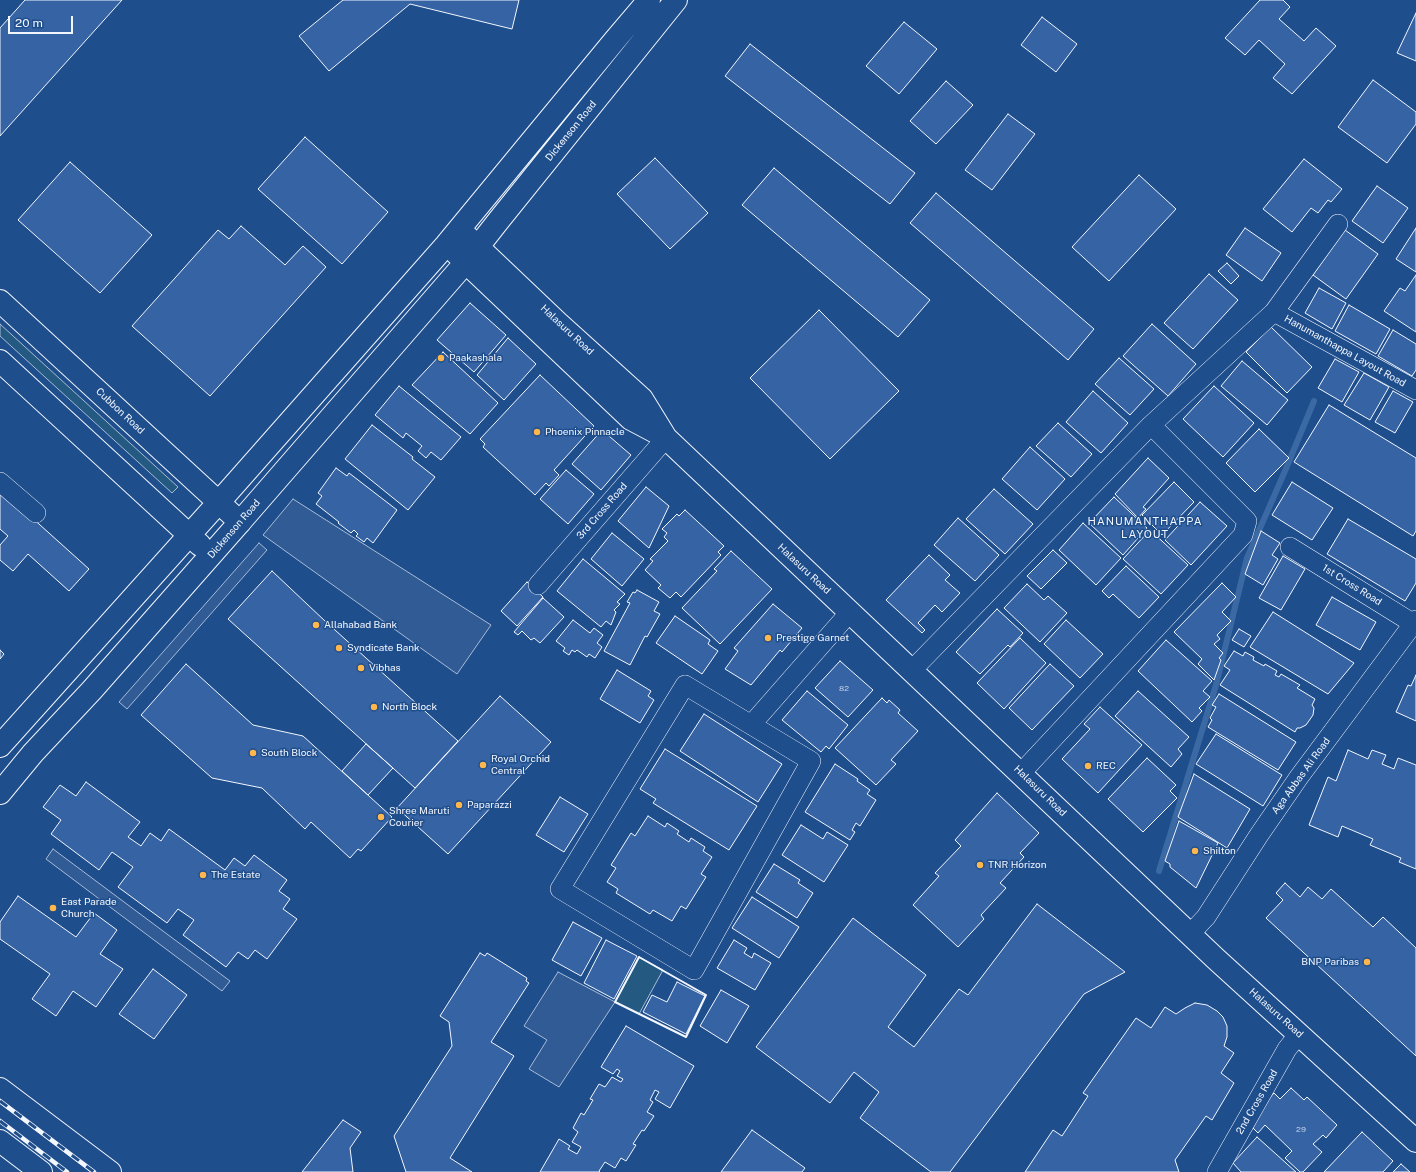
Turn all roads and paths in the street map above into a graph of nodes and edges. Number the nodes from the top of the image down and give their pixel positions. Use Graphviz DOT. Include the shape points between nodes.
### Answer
graph roads {
  1 [pos="649,0"];
  2 [pos="676,0"];
  3 [pos="1338,224"];
  4 [pos="453,237"];
  5 [pos="472,255"];
  6 [pos="0,301"];
  7 [pos="1274,312"];
  8 [pos="0,361"];
  9 [pos="1416,390"];
  10 [pos="1151,426"];
  11 [pos="666,438"];
  12 [pos="0,482"];
  13 [pos="219,502"];
  14 [pos="36,513"];
  15 [pos="240,522"];
  16 [pos="189,536"];
  17 [pos="1290,547"];
  18 [pos="212,555"];
  19 [pos="538,585"];
  20 [pos="850,612"];
  21 [pos="1415,622"];
  22 [pos="912,670"];
  23 [pos="751,725"];
  24 [pos="0,746"];
  25 [pos="1021,773"];
  26 [pos="0,793"];
  27 [pos="1190,934"];
  28 [pos="1299,1034"];
  29 [pos="0,1089"];
  30 [pos="0,1141"];
  31 [pos="1416,1141"];
  32 [pos="41,1172"];
  33 [pos="110,1172"];
  34 [pos="1217,1172"];
  1 -- 4 [label="main road"];
  2 -- 5 [label="main road, Dickenson Road"];
  3 -- 7 [label="street"];
  4 -- 5 [label="main road"];
  4 -- 13 [label="main road"];
  5 -- 11 [label="main road, Halasuru Road" via="631,419"];
  5 -- 15 [label="main road, Dickenson Road"];
  6 -- 13 [label="main road, Cubbon Road"];
  7 -- 9 [label="street, Hanumanthappa Layout Road"];
  7 -- 10 [label="street"];
  8 -- 16 [label="main road"];
  10 -- 22 [label="street"];
  10 -- 25 [label="street" via="1246,521 1243,535"];
  11 -- 19 [label="street, 3rd Cross Road"];
  11 -- 20 [label="main road, Halasuru Road"];
  12 -- 14 [label="street"];
  13 -- 15 [label="main road, Cubbon Road"];
  13 -- 16 [label="main road"];
  15 -- 18 [label="main road, Dickenson Road"];
  16 -- 18 [label="main road"];
  16 -- 24 [label="main road"];
  17 -- 21 [label="street, 1st Cross Road"];
  18 -- 26 [label="main road, Dickenson Road"];
  20 -- 22 [label="main road, Halasuru Road"];
  20 -- 23 [label="street"];
  21 -- 27 [label="street, Aga Abbas Ali Road" via="1299,777 1206,917"];
  22 -- 25 [label="main road, Halasuru Road"];
  23 -- 23 [label="street" via="685,685 560,889 694,970 811,761"];
  25 -- 27 [label="main road, Halasuru Road"];
  27 -- 28 [label="main road, Halasuru Road"];
  28 -- 31 [label="main road, Halasuru Road"];
  28 -- 34 [label="street, 2nd Cross Road" via="1287,1049"];
  29 -- 33 [label="main road"];
  30 -- 32 [label="main road"];
}
